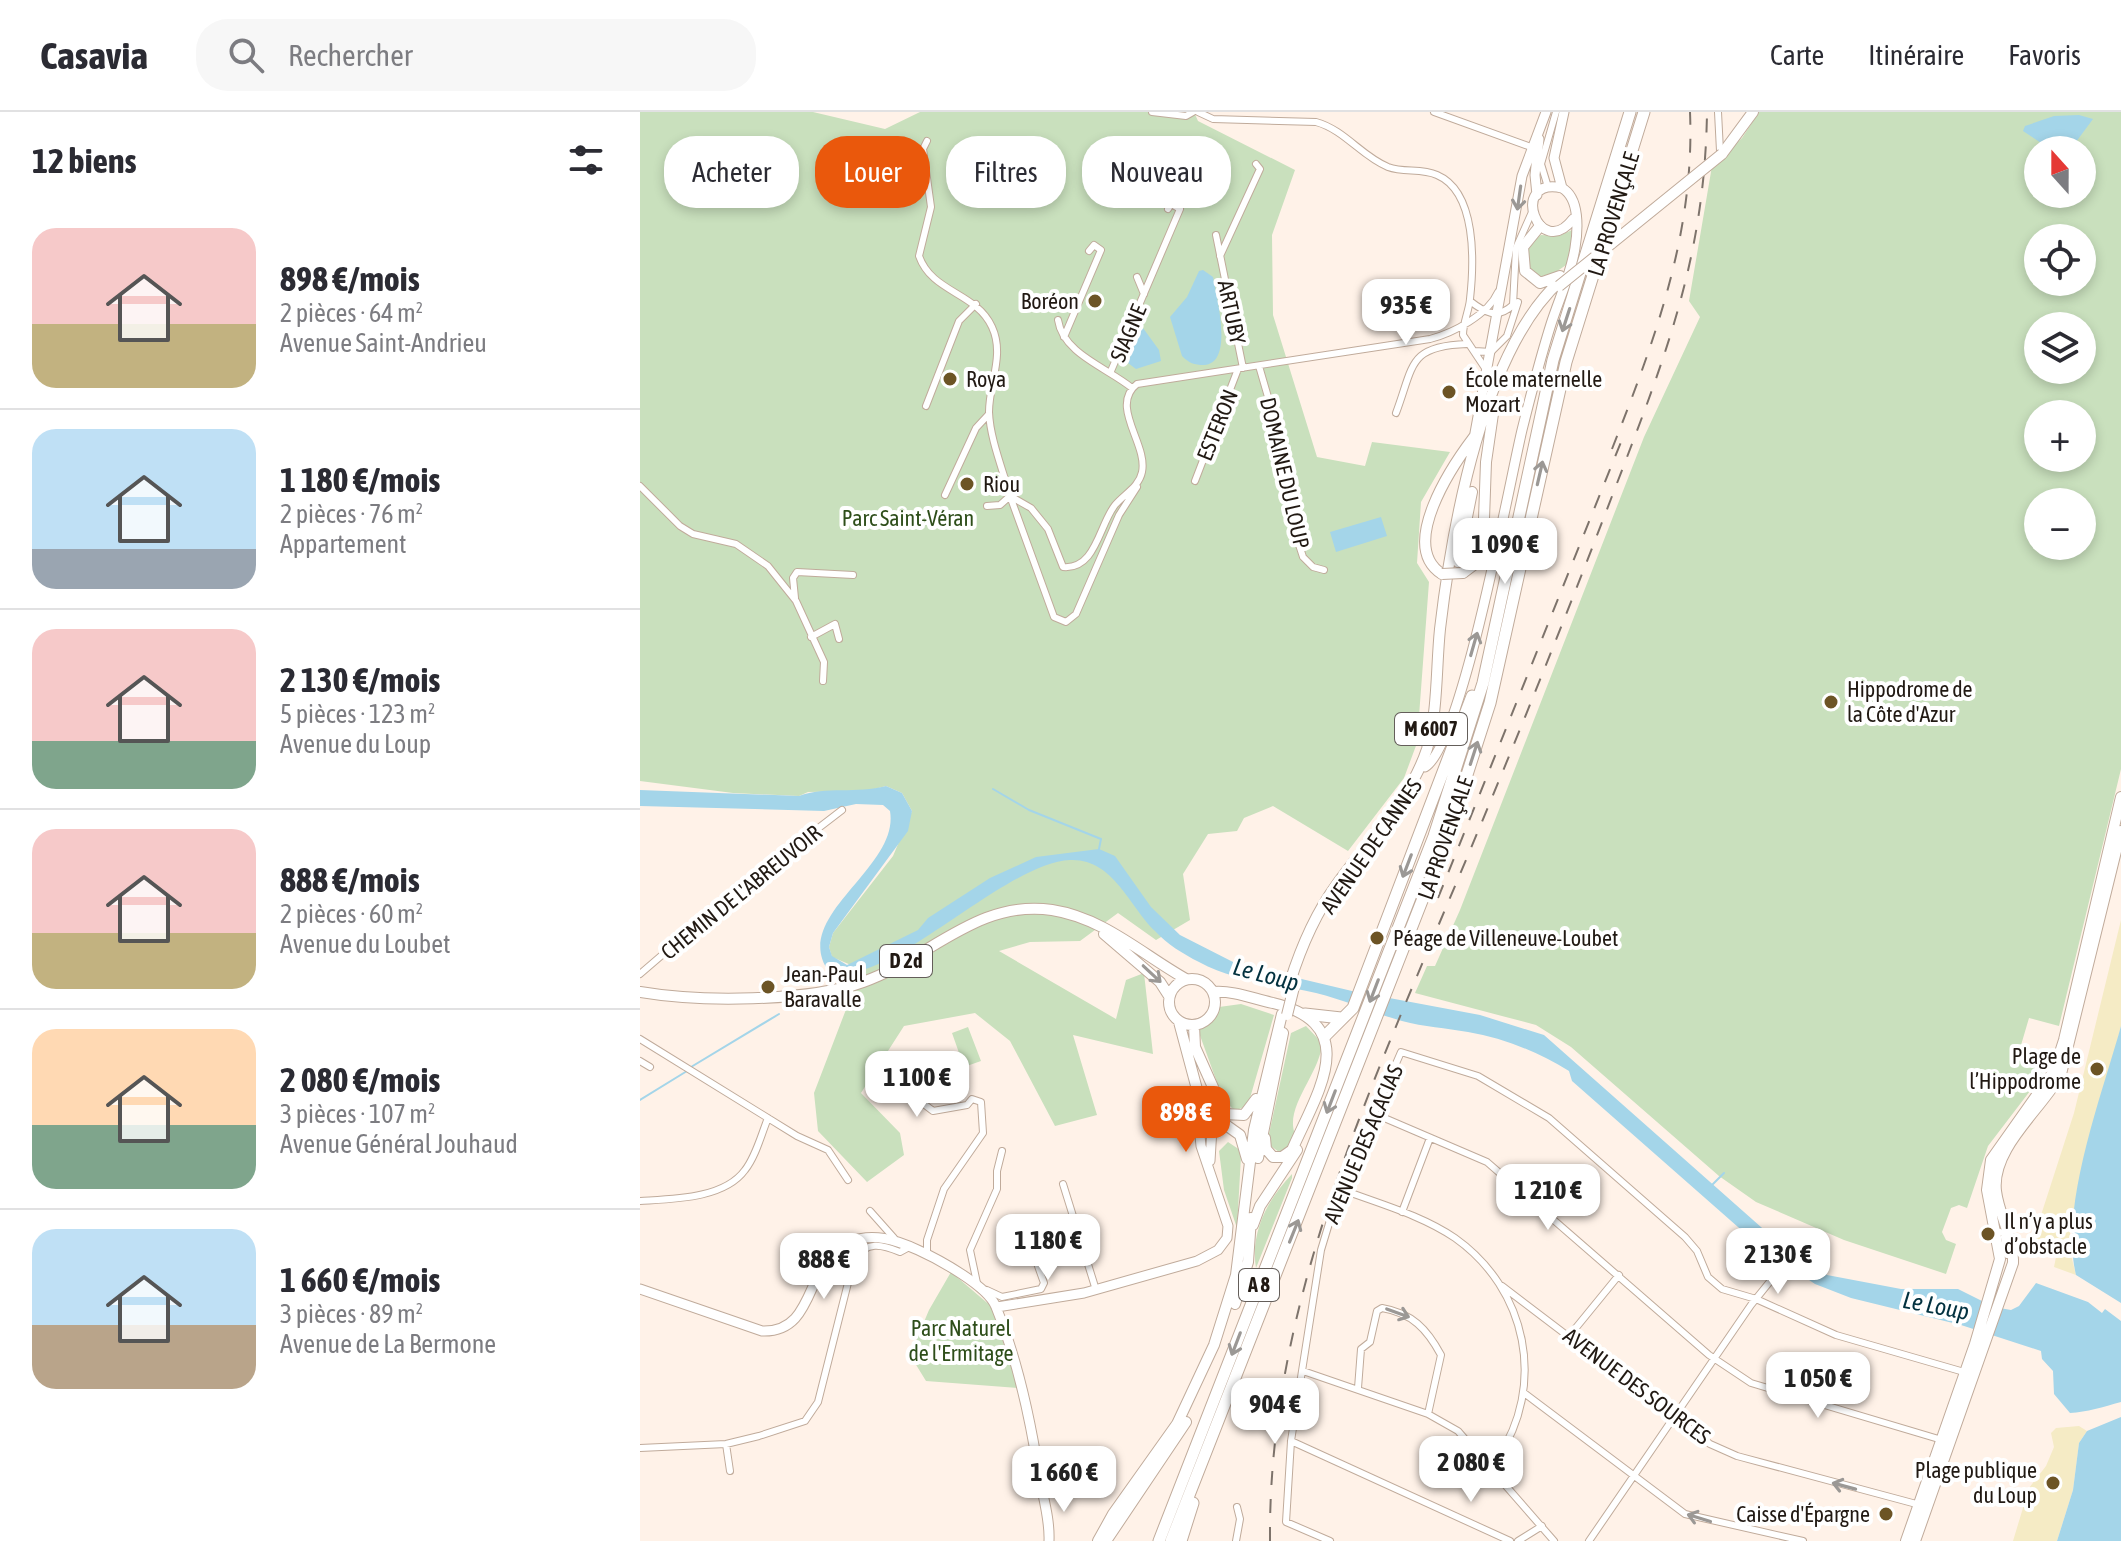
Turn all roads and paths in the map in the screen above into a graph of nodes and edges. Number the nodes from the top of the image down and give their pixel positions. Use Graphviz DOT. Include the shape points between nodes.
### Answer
graph roads {
  1 [pos="1152,112"];
  2 [pos="1196,112"];
  3 [pos="1434,112"];
  4 [pos="1546,112"];
  5 [pos="1556,112"];
  6 [pos="1564,112"];
  7 [pos="1630,112"];
  8 [pos="1644,112"];
  9 [pos="1718,112"];
  10 [pos="1751,112"];
  11 [pos="1539,128"];
  12 [pos="1531,147"];
  13 [pos="1721,153"];
  14 [pos="1256,164"];
  15 [pos="1548,187"];
  16 [pos="1562,188"];
  17 [pos="1537,195"];
  18 [pos="930,200"];
  19 [pos="1168,209"];
  20 [pos="1532,212"];
  21 [pos="1573,219"];
  22 [pos="1540,226"];
  23 [pos="1216,235"];
  24 [pos="1089,251"];
  25 [pos="1522,251"];
  26 [pos="1220,256"];
  27 [pos="1507,266"];
  28 [pos="1137,277"];
  29 [pos="1560,281"];
  30 [pos="1144,294"];
  31 [pos="1470,301"];
  32 [pos="976,304"];
  33 [pos="1481,312"];
  34 [pos="1498,313"];
  35 [pos="1058,320"];
  36 [pos="1465,323"];
  37 [pos="1444,335"];
  38 [pos="1463,335"];
  39 [pos="1064,337"];
  40 [pos="1467,344"];
  41 [pos="1475,351"];
  42 [pos="1491,352"];
  43 [pos="1259,366"];
  44 [pos="1240,368"];
  45 [pos="1111,371"];
  46 [pos="1487,373"];
  47 [pos="1132,388"];
  48 [pos="926,406"];
  49 [pos="1494,407"];
  50 [pos="1396,413"];
  51 [pos="989,414"];
  52 [pos="1474,437"];
  53 [pos="1469,472"];
  54 [pos="1139,480"];
  55 [pos="1195,481"];
  56 [pos="640,486"];
  57 [pos="945,495"];
  58 [pos="1010,496"];
  59 [pos="987,506"];
  60 [pos="1324,570"];
  61 [pos="853,575"];
  62 [pos="796,601"];
  63 [pos="1500,607"];
  64 [pos="811,637"];
  65 [pos="839,639"];
  66 [pos="823,681"];
  67 [pos="1425,767"];
  68 [pos="2121,797"];
  69 [pos="842,810"];
  70 [pos="2121,831"];
  71 [pos="1086,921"];
  72 [pos="1303,951"];
  73 [pos="640,974"];
  74 [pos="1186,979"];
  75 [pos="640,989"];
  76 [pos="1213,992"];
  77 [pos="1169,996"];
  78 [pos="1245,997"];
  79 [pos="1215,1007"];
  80 [pos="1349,1012"];
  81 [pos="1284,1014"];
  82 [pos="1305,1014"];
  83 [pos="1179,1022"];
  84 [pos="1194,1026"];
  85 [pos="1325,1036"];
  86 [pos="640,1039"];
  87 [pos="640,1061"];
  88 [pos="650,1067"];
  89 [pos="882,1072"];
  90 [pos="1265,1074"];
  91 [pos="1195,1092"];
  92 [pos="1214,1095"];
  93 [pos="1375,1114"];
  94 [pos="1212,1117"];
  95 [pos="768,1118"];
  96 [pos="1306,1118"];
  97 [pos="1229,1122"];
  98 [pos="1265,1127"];
  99 [pos="1198,1129"];
  100 [pos="1210,1135"];
  101 [pos="1430,1138"];
  102 [pos="1002,1151"];
  103 [pos="1211,1168"];
  104 [pos="848,1180"];
  105 [pos="1063,1184"];
  106 [pos="1343,1190"];
  107 [pos="640,1201"];
  108 [pos="1246,1201"];
  109 [pos="870,1211"];
  110 [pos="1402,1212"];
  111 [pos="894,1238"];
  112 [pos="1250,1243"];
  113 [pos="911,1246"];
  114 [pos="1033,1252"];
  115 [pos="927,1254"];
  116 [pos="2007,1261"];
  117 [pos="1780,1269"];
  118 [pos="1619,1275"];
  119 [pos="978,1286"];
  120 [pos="1502,1286"];
  121 [pos="640,1289"];
  122 [pos="1096,1290"];
  123 [pos="1756,1299"];
  124 [pos="1004,1310"];
  125 [pos="1570,1335"];
  126 [pos="1978,1347"];
  127 [pos="1715,1359"];
  128 [pos="1303,1371"];
  129 [pos="1964,1372"];
  130 [pos="1358,1388"];
  131 [pos="1524,1393"];
  132 [pos="1428,1414"];
  133 [pos="1675,1418"];
  134 [pos="1942,1440"];
  135 [pos="1291,1441"];
  136 [pos="726,1444"];
  137 [pos="640,1448"];
  138 [pos="1497,1459"];
  139 [pos="1203,1460"];
  140 [pos="1486,1460"];
  141 [pos="1494,1469"];
  142 [pos="730,1471"];
  143 [pos="1634,1477"];
  144 [pos="1920,1505"];
  145 [pos="1237,1507"];
  146 [pos="1542,1526"];
  147 [pos="1049,1541"];
  148 [pos="1098,1541"];
  149 [pos="1106,1541"];
  150 [pos="1159,1541"];
  151 [pos="1171,1541"];
  152 [pos="1181,1541"];
  153 [pos="1236,1541"];
  154 [pos="1330,1541"];
  155 [pos="1510,1541"];
  156 [pos="1518,1541"];
  157 [pos="1554,1541"];
  158 [pos="1589,1541"];
  159 [pos="1803,1541"];
  160 [pos="1906,1541"];
  161 [pos="1915,1541"];
  1 -- 2 [label="street"];
  2 -- 31 [label="street" via="1213,119 1316,122 1392,169 1425,171 1445,179 1461,201 1469,225"];
  3 -- 12 [label="street"];
  4 -- 11 [label="main road"];
  5 -- 15 [label="street" via="1541,164"];
  6 -- 16 [label="main road" via="1554,158"];
  7 -- 63 [label="highway, LA PROVENÇALE / A 8, one-way" via="1553,360"];
  139 -- 8 [label="highway, LA PROVENÇALE / A 8, one-way" via="1447,837 1490,703 1566,362"];
  9 -- 13 [label="street"];
  10 -- 13 [label="main road, AVENUE DE CANNES / M 6007"];
  11 -- 12 [label="main road"];
  11 -- 17 [label="main road"];
  12 -- 27 [label="main road, one-way"];
  13 -- 29 [label="main road, AVENUE DE CANNES / M 6007, bridge"];
  13 -- 29 [label="main road, AVENUE DE CANNES / M 6007, bridge"];
  14 -- 26 [label="street, ARTUBY" via="1260,169"];
  15 -- 16 [label="main road"];
  15 -- 17 [label="main road"];
  16 -- 21 [label="main road" via="1575,202"];
  17 -- 20 [label="main road"];
  18 -- 32 [label="street" via="919,256 939,284"];
  19 -- 30 [label="street, SIAGNE" via="1173,204 1180,209"];
  20 -- 22 [label="main road"];
  20 -- 34 [label="street" via="1516,248 1516,297 1510,308"];
  21 -- 22 [label="main road" via="1557,230"];
  67 -- 21 [label="main road, one-way" via="1442,743 1478,629 1523,427 1575,251"];
  22 -- 25 [label="main road"];
  23 -- 26 [label="street, ARTUBY"];
  24 -- 39 [label="street" via="1094,245 1101,250"];
  25 -- 29 [label="main road" via="1531,279"];
  25 -- 42 [label="street" via="1520,296 1503,343"];
  26 -- 44 [label="street, ARTUBY"];
  27 -- 33 [label="street" via="1496,297"];
  27 -- 34 [label="main road"];
  28 -- 30 [label="street, SIAGNE"];
  29 -- 49 [label="main road, AVENUE DE CANNES / M 6007" via="1533,317"];
  29 -- 53 [label="main road, AVENUE DE CANNES / M 6007" via="1532,310 1515,341"];
  30 -- 45 [label="street, SIAGNE"];
  31 -- 33 [label="street"];
  31 -- 36 [label="street"];
  32 -- 48 [label="street" via="959,321"];
  32 -- 51 [label="street" via="998,346"];
  33 -- 34 [label="street"];
  33 -- 36 [label="street"];
  34 -- 42 [label="main road"];
  35 -- 39 [label="street"];
  36 -- 37 [label="street"];
  36 -- 38 [label="street"];
  37 -- 38 [label="street"];
  37 -- 43 [label="street, DOMAINE DU LOUP"];
  38 -- 40 [label="street"];
  39 -- 45 [label="street"];
  40 -- 41 [label="street"];
  40 -- 50 [label="street" via="1420,354"];
  41 -- 42 [label="street"];
  41 -- 46 [label="street"];
  42 -- 46 [label="main road"];
  43 -- 44 [label="street, DOMAINE DU LOUP"];
  43 -- 60 [label="street, DOMAINE DU LOUP" via="1284,452 1303,557"];
  44 -- 47 [label="street, DOMAINE DU LOUP" via="1145,381"];
  44 -- 55 [label="street, ESTERON"];
  45 -- 47 [label="street"];
  46 -- 52 [label="main road"];
  47 -- 54 [label="street" via="1127,407 1142,458"];
  49 -- 52 [label="main road, bridge" via="1483,547 1475,564 1463,573 1442,574 1427,556 1426,529"];
  49 -- 67 [label="main road, AVENUE DE CANNES / M 6007" via="1450,600 1438,720"];
  51 -- 57 [label="street" via="976,428"];
  51 -- 58 [label="street"];
  52 -- 53 [label="main road"];
  53 -- 72 [label="main road, AVENUE DE CANNES / M 6007" via="1444,598 1426,750 1411,784 1324,904"];
  54 -- 58 [label="street" via="1108,515 1087,557 1070,567 1058,561 1040,519"];
  54 -- 58 [label="street" via="1076,614 1066,622 1054,617"];
  56 -- 62 [label="street" via="693,534 736,544 758,557"];
  58 -- 59 [label="street" via="1000,505"];
  61 -- 62 [label="street" via="797,572 792,589"];
  62 -- 64 [label="street"];
  63 -- 80 [label="highway, one-way" via="1459,732"];
  63 -- 150 [label="highway, LA PROVENÇALE / A 8, one-way" via="1461,758"];
  64 -- 65 [label="street" via="835,624"];
  64 -- 66 [label="street" via="824,662"];
  67 -- 72 [label="main road, AVENUE DE CANNES / M 6007" via="1402,810 1328,907"];
  68 -- 116 [label="main road" via="2054,1071 1991,1160 1987,1190"];
  69 -- 73 [label="street, CHEMIN DE L'ABREUVOIR"];
  70 -- 116 [label="main road" via="2061,1074 1997,1172 1996,1188 2013,1251"];
  71 -- 74 [label="main road, D 2d" via="1148,952"];
  71 -- 75 [label="main road, D 2d" via="1048,910 1005,912 970,924 896,967 846,988 718,996"];
  71 -- 77 [label="main road, D 2d, one-way" via="1135,958"];
  72 -- 81 [label="main road, AVENUE DE CANNES / M 6007, bridge"];
  74 -- 76 [label="main road" via="1203,981"];
  74 -- 77 [label="main road"];
  76 -- 78 [label="main road"];
  76 -- 79 [label="main road"];
  77 -- 83 [label="main road" via="1169,1010"];
  78 -- 79 [label="main road"];
  78 -- 82 [label="main road"];
  79 -- 84 [label="main road" via="1210,1017"];
  80 -- 82 [label="highway" via="1333,1020"];
  80 -- 85 [label="highway"];
  81 -- 90 [label="main road, AVENUE DE CANNES"];
  81 -- 98 [label="main road, AVENUE DE CANNES"];
  82 -- 85 [label="main road"];
  83 -- 84 [label="main road"];
  83 -- 91 [label="main road"];
  84 -- 92 [label="main road" via="1193,1042"];
  85 -- 96 [label="main road" via="1327,1063"];
  86 -- 95 [label="street"];
  87 -- 88 [label="street"];
  89 -- 115 [label="street" via="933,1111 967,1105 982,1111 983,1133 944,1189"];
  90 -- 97 [label="main road" via="1252,1108"];
  90 -- 108 [label="main road, AVENUE DE CANNES"];
  91 -- 94 [label="main road"];
  91 -- 99 [label="main road"];
  92 -- 94 [label="main road"];
  92 -- 97 [label="main road"];
  93 -- 101 [label="street"];
  93 -- 106 [label="street, AVENUE DES ACACIAS"];
  93 -- 123 [label="street, AVENUE DES ACACIAS" via="1401,1052 1478,1076 1549,1118 1685,1237 1714,1285"];
  94 -- 97 [label="main road"];
  94 -- 99 [label="main road"];
  94 -- 100 [label="main road"];
  95 -- 104 [label="street" via="828,1150"];
  95 -- 107 [label="street" via="746,1170 732,1183"];
  96 -- 98 [label="main road" via="1292,1150 1282,1157 1268,1152"];
  96 -- 112 [label="main road" via="1291,1161 1256,1214"];
  97 -- 100 [label="main road"];
  97 -- 108 [label="main road" via="1247,1149"];
  98 -- 112 [label="main road, AVENUE DE CANNES"];
  99 -- 100 [label="main road"];
  99 -- 103 [label="main road"];
  100 -- 103 [label="main road"];
  101 -- 110 [label="street"];
  101 -- 118 [label="street" via="1487,1162"];
  102 -- 119 [label="street" via="997,1189 970,1250"];
  103 -- 122 [label="main road" via="1228,1226 1218,1250"];
  105 -- 122 [label="street"];
  106 -- 110 [label="street"];
  106 -- 128 [label="street, AVENUE DES ACACIAS" via="1321,1250"];
  108 -- 148 [label="main road" via="1236,1275 1200,1379 1177,1424"];
  109 -- 111 [label="street"];
  110 -- 120 [label="street" via="1456,1239"];
  111 -- 113 [label="main road"];
  111 -- 121 [label="main road" via="864,1237 835,1250 821,1267 798,1318 776,1331 762,1331"];
  112 -- 149 [label="main road, AVENUE DE CANNES" via="1220,1345 1181,1430"];
  113 -- 115 [label="main road"];
  113 -- 136 [label="street" via="900,1252 873,1245 854,1259 811,1416"];
  114 -- 119 [label="street" via="1044,1283 1041,1289 1002,1297"];
  115 -- 119 [label="main road"];
  116 -- 126 [label="main road" via="1981,1316"];
  116 -- 126 [label="main road" via="2008,1279 1995,1318"];
  117 -- 123 [label="street"];
  118 -- 125 [label="street"];
  118 -- 127 [label="street"];
  119 -- 124 [label="main road"];
  120 -- 125 [label="street, AVENUE DES SOURCES"];
  120 -- 131 [label="street" via="1521,1328"];
  122 -- 124 [label="main road"];
  123 -- 127 [label="street"];
  123 -- 129 [label="street" via="1836,1335"];
  124 -- 147 [label="main road" via="1027,1398"];
  125 -- 133 [label="street, AVENUE DES SOURCES"];
  126 -- 129 [label="main road"];
  126 -- 161 [label="main road"];
  127 -- 133 [label="street"];
  127 -- 134 [label="street" via="1765,1389"];
  128 -- 130 [label="street"];
  128 -- 135 [label="street, AVENUE DES ACACIAS"];
  129 -- 134 [label="main road"];
  130 -- 132 [label="street"];
  130 -- 132 [label="street, one-way" via="1361,1349 1370,1342 1377,1311 1402,1311 1420,1324 1441,1355"];
  131 -- 138 [label="street"];
  131 -- 143 [label="street"];
  132 -- 140 [label="street" via="1458,1431"];
  133 -- 143 [label="street"];
  144 -- 133 [label="street, AVENUE DES SOURCES, one-way" via="1737,1456"];
  134 -- 144 [label="main road"];
  135 -- 154 [label="street, AVENUE DES ACACIAS" via="1286,1522"];
  135 -- 155 [label="street"];
  136 -- 137 [label="street"];
  136 -- 142 [label="street"];
  138 -- 140 [label="street"];
  138 -- 141 [label="street"];
  139 -- 151 [label="highway, LA PROVENÇALE / A 8"];
  139 -- 152 [label="highway"];
  140 -- 141 [label="street"];
  141 -- 146 [label="street"];
  143 -- 158 [label="street"];
  159 -- 143 [label="street, one-way" via="1699,1520"];
  144 -- 160 [label="main road"];
  145 -- 153 [label="street"];
  146 -- 156 [label="street"];
  146 -- 157 [label="street"];
}
